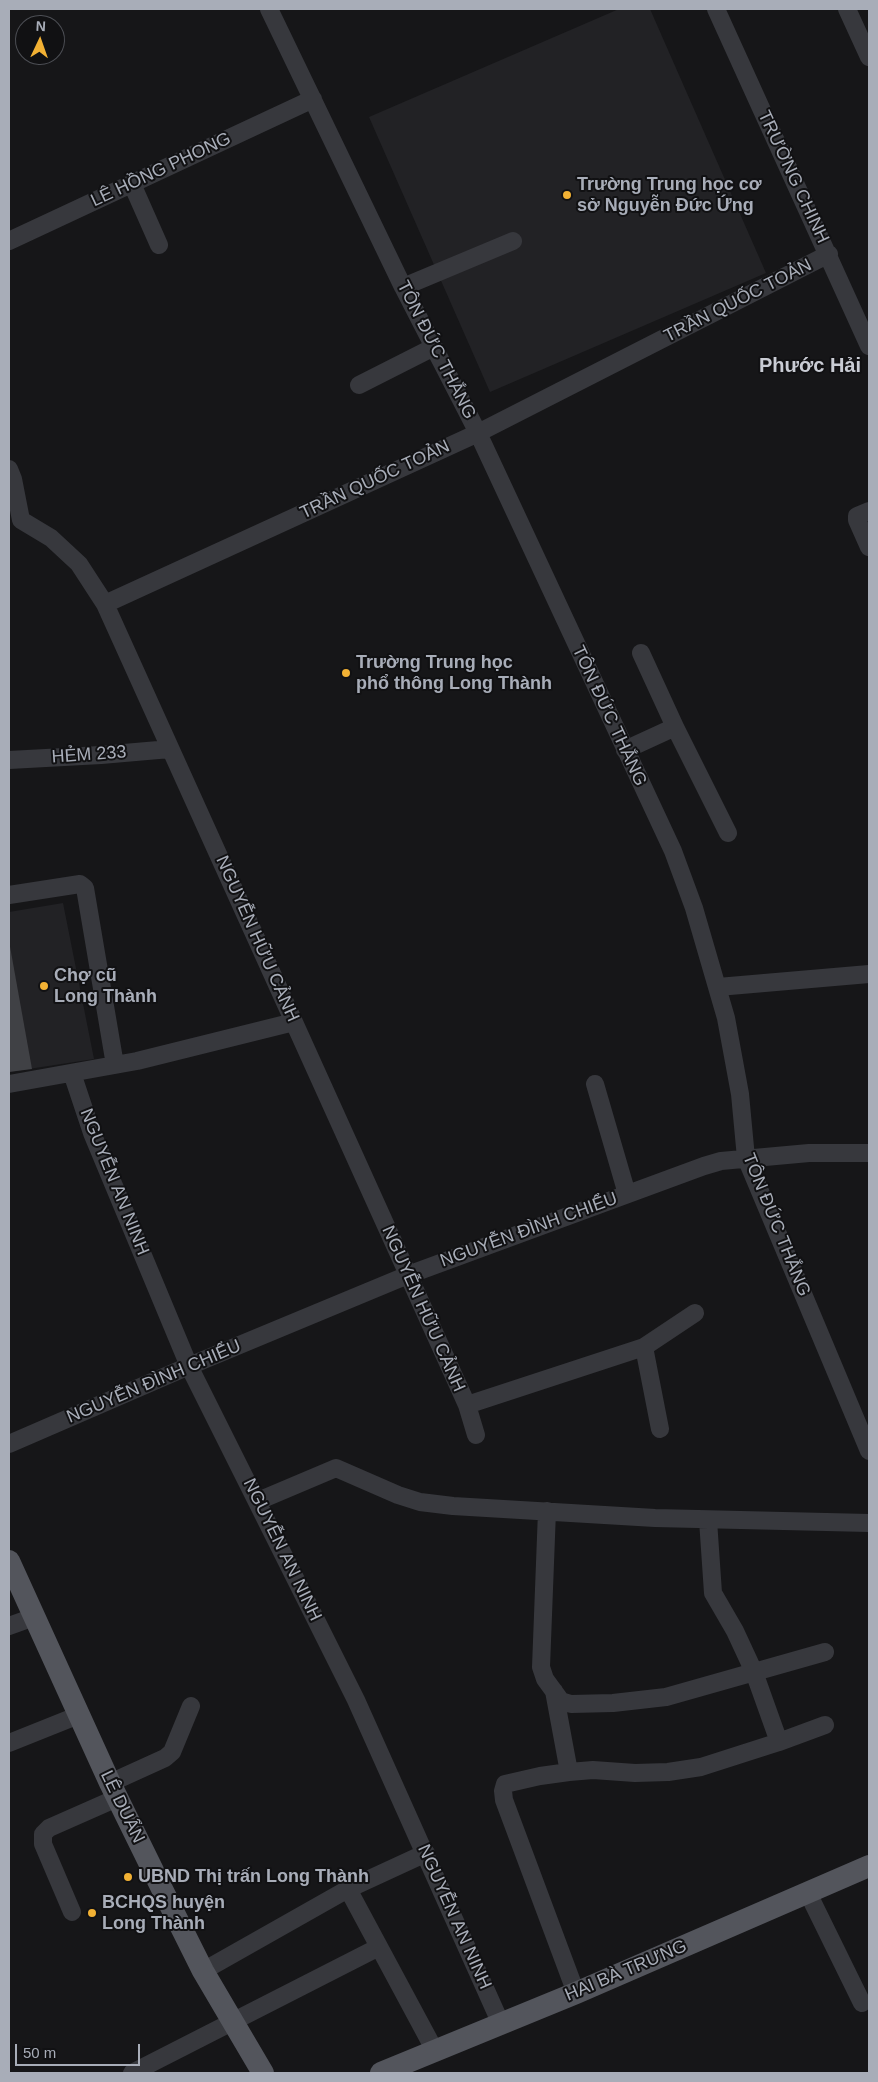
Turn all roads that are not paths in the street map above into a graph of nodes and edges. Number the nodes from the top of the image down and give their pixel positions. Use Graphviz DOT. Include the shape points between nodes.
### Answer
graph roads {
  1 [pos="269,9"];
  2 [pos="716,9"];
  3 [pos="847,9"];
  4 [pos="869,57"];
  5 [pos="313,100"];
  6 [pos="132,184"];
  7 [pos="9,241"];
  8 [pos="513,241"];
  9 [pos="159,245"];
  10 [pos="829,254"];
  11 [pos="403,287"];
  12 [pos="869,346"];
  13 [pos="434,347"];
  14 [pos="359,385"];
  15 [pos="478,433"];
  16 [pos="9,469"];
  17 [pos="869,511"];
  18 [pos="12,518"];
  19 [pos="869,547"];
  20 [pos="105,604"];
  21 [pos="642,653"];
  22 [pos="675,727"];
  23 [pos="170,749"];
  24 [pos="625,750"];
  25 [pos="9,760"];
  26 [pos="728,833"];
  27 [pos="9,895"];
  28 [pos="869,974"];
  29 [pos="718,987"];
  30 [pos="294,1022"];
  31 [pos="115,1065"];
  32 [pos="72,1073"];
  33 [pos="9,1084"];
  34 [pos="595,1084"];
  35 [pos="869,1153"];
  36 [pos="746,1158"];
  37 [pos="627,1194"];
  38 [pos="408,1275"];
  39 [pos="695,1313"];
  40 [pos="644,1347"];
  41 [pos="189,1366"];
  42 [pos="467,1405"];
  43 [pos="660,1428"];
  44 [pos="476,1435"];
  45 [pos="9,1444"];
  46 [pos="869,1451"];
  47 [pos="258,1502"];
  48 [pos="547,1511"];
  49 [pos="708,1520"];
  50 [pos="869,1523"];
  51 [pos="9,1561"];
  52 [pos="34,1617"];
  53 [pos="9,1626"];
  54 [pos="824,1652"];
  55 [pos="754,1672"];
  56 [pos="554,1691"];
  57 [pos="191,1706"];
  58 [pos="79,1714"];
  59 [pos="824,1725"];
  60 [pos="779,1742"];
  61 [pos="9,1743"];
  62 [pos="569,1772"];
  63 [pos="113,1791"];
  64 [pos="426,1853"];
  65 [pos="869,1866"];
  66 [pos="348,1889"];
  67 [pos="808,1893"];
  68 [pos="72,1912"];
  69 [pos="379,1948"];
  70 [pos="203,1971"];
  71 [pos="576,1993"];
  72 [pos="862,2003"];
  73 [pos="232,2022"];
  74 [pos="502,2024"];
  75 [pos="435,2051"];
  76 [pos="132,2073"];
  77 [pos="263,2073"];
  78 [pos="382,2073"];
  1 -- 5 [label="street, TÔN ĐỨC THẮNG"];
  2 -- 10 [label="street, TRƯỜNG CHINH"];
  3 -- 4 [label="street"];
  5 -- 6 [label="street, LÊ HỒNG PHONG"];
  5 -- 11 [label="street, TÔN ĐỨC THẮNG"];
  6 -- 7 [label="street, LÊ HỒNG PHONG"];
  6 -- 9 [label="street"];
  8 -- 11 [label="street"];
  10 -- 12 [label="street, TRƯỜNG CHINH"];
  10 -- 15 [label="street, TRẦN QUỐC TOẢN"];
  11 -- 13 [label="street, TÔN ĐỨC THẮNG"];
  13 -- 14 [label="street"];
  13 -- 15 [label="street, TÔN ĐỨC THẮNG"];
  15 -- 20 [label="street, TRẦN QUỐC TOẢN"];
  15 -- 24 [label="street, TÔN ĐỨC THẮNG"];
  16 -- 18 [label="street, NGUYỄN HỮU CẢNH" via="13,479"];
  17 -- 19 [label="street" via="857,516"];
  18 -- 20 [label="street, NGUYỄN HỮU CẢNH" via="51,538 79,564"];
  20 -- 23 [label="street, NGUYỄN HỮU CẢNH"];
  21 -- 22 [label="street"];
  22 -- 24 [label="street"];
  22 -- 26 [label="street"];
  23 -- 25 [label="street, HẺM 233"];
  23 -- 30 [label="street, NGUYỄN HỮU CẢNH"];
  24 -- 29 [label="street, TÔN ĐỨC THẮNG" via="673,851"];
  27 -- 31 [label="street" via="80,884 85,888"];
  28 -- 29 [label="street"];
  29 -- 36 [label="street, TÔN ĐỨC THẮNG" via="740,1094"];
  30 -- 31 [label="street"];
  30 -- 38 [label="street, NGUYỄN HỮU CẢNH"];
  31 -- 32 [label="street"];
  32 -- 33 [label="street"];
  32 -- 41 [label="street, NGUYỄN AN NINH" via="92,1133"];
  34 -- 37 [label="street"];
  35 -- 36 [label="street, NGUYỄN ĐÌNH CHIỂU"];
  36 -- 37 [label="street, NGUYỄN ĐÌNH CHIỂU" via="704,1166"];
  36 -- 46 [label="street, TÔN ĐỨC THẮNG"];
  37 -- 38 [label="street, NGUYỄN ĐÌNH CHIỂU"];
  38 -- 41 [label="street, NGUYỄN ĐÌNH CHIỂU"];
  38 -- 42 [label="street, NGUYỄN HỮU CẢNH"];
  39 -- 40 [label="street"];
  40 -- 42 [label="street"];
  40 -- 43 [label="street"];
  41 -- 45 [label="street, NGUYỄN ĐÌNH CHIỂU"];
  41 -- 47 [label="street, NGUYỄN AN NINH"];
  42 -- 44 [label="street, NGUYỄN HỮU CẢNH"];
  47 -- 48 [label="street" via="336,1468 420,1502"];
  47 -- 64 [label="street, NGUYỄN AN NINH" via="356,1700"];
  48 -- 49 [label="street"];
  48 -- 56 [label="street" via="541,1667"];
  49 -- 50 [label="street"];
  49 -- 55 [label="street" via="713,1593"];
  51 -- 52 [label="main road, LÊ DUẨN"];
  52 -- 53 [label="street"];
  52 -- 58 [label="main road, LÊ DUẨN"];
  54 -- 55 [label="street"];
  55 -- 56 [label="street" via="666,1698 571,1704 561,1701"];
  55 -- 60 [label="street"];
  56 -- 62 [label="street"];
  57 -- 63 [label="street" via="172,1752"];
  58 -- 61 [label="street"];
  58 -- 63 [label="main road, LÊ DUẨN"];
  59 -- 60 [label="street"];
  60 -- 62 [label="street" via="701,1767 668,1772"];
  62 -- 71 [label="street" via="510,1782 505,1784 503,1791"];
  63 -- 68 [label="street" via="44,1834 43,1844"];
  63 -- 70 [label="main road, LÊ DUẨN"];
  64 -- 66 [label="street"];
  64 -- 74 [label="street, NGUYỄN AN NINH"];
  65 -- 67 [label="main road, HAI BÀ TRƯNG"];
  66 -- 69 [label="street"];
  66 -- 70 [label="street"];
  67 -- 71 [label="main road, HAI BÀ TRƯNG"];
  67 -- 72 [label="street"];
  69 -- 73 [label="street"];
  69 -- 75 [label="street"];
  70 -- 73 [label="main road, LÊ DUẨN"];
  71 -- 74 [label="main road, HAI BÀ TRƯNG"];
  73 -- 76 [label="street"];
  73 -- 77 [label="main road, LÊ DUẨN"];
  74 -- 75 [label="main road, HAI BÀ TRƯNG"];
  75 -- 78 [label="main road, HAI BÀ TRƯNG"];
}
